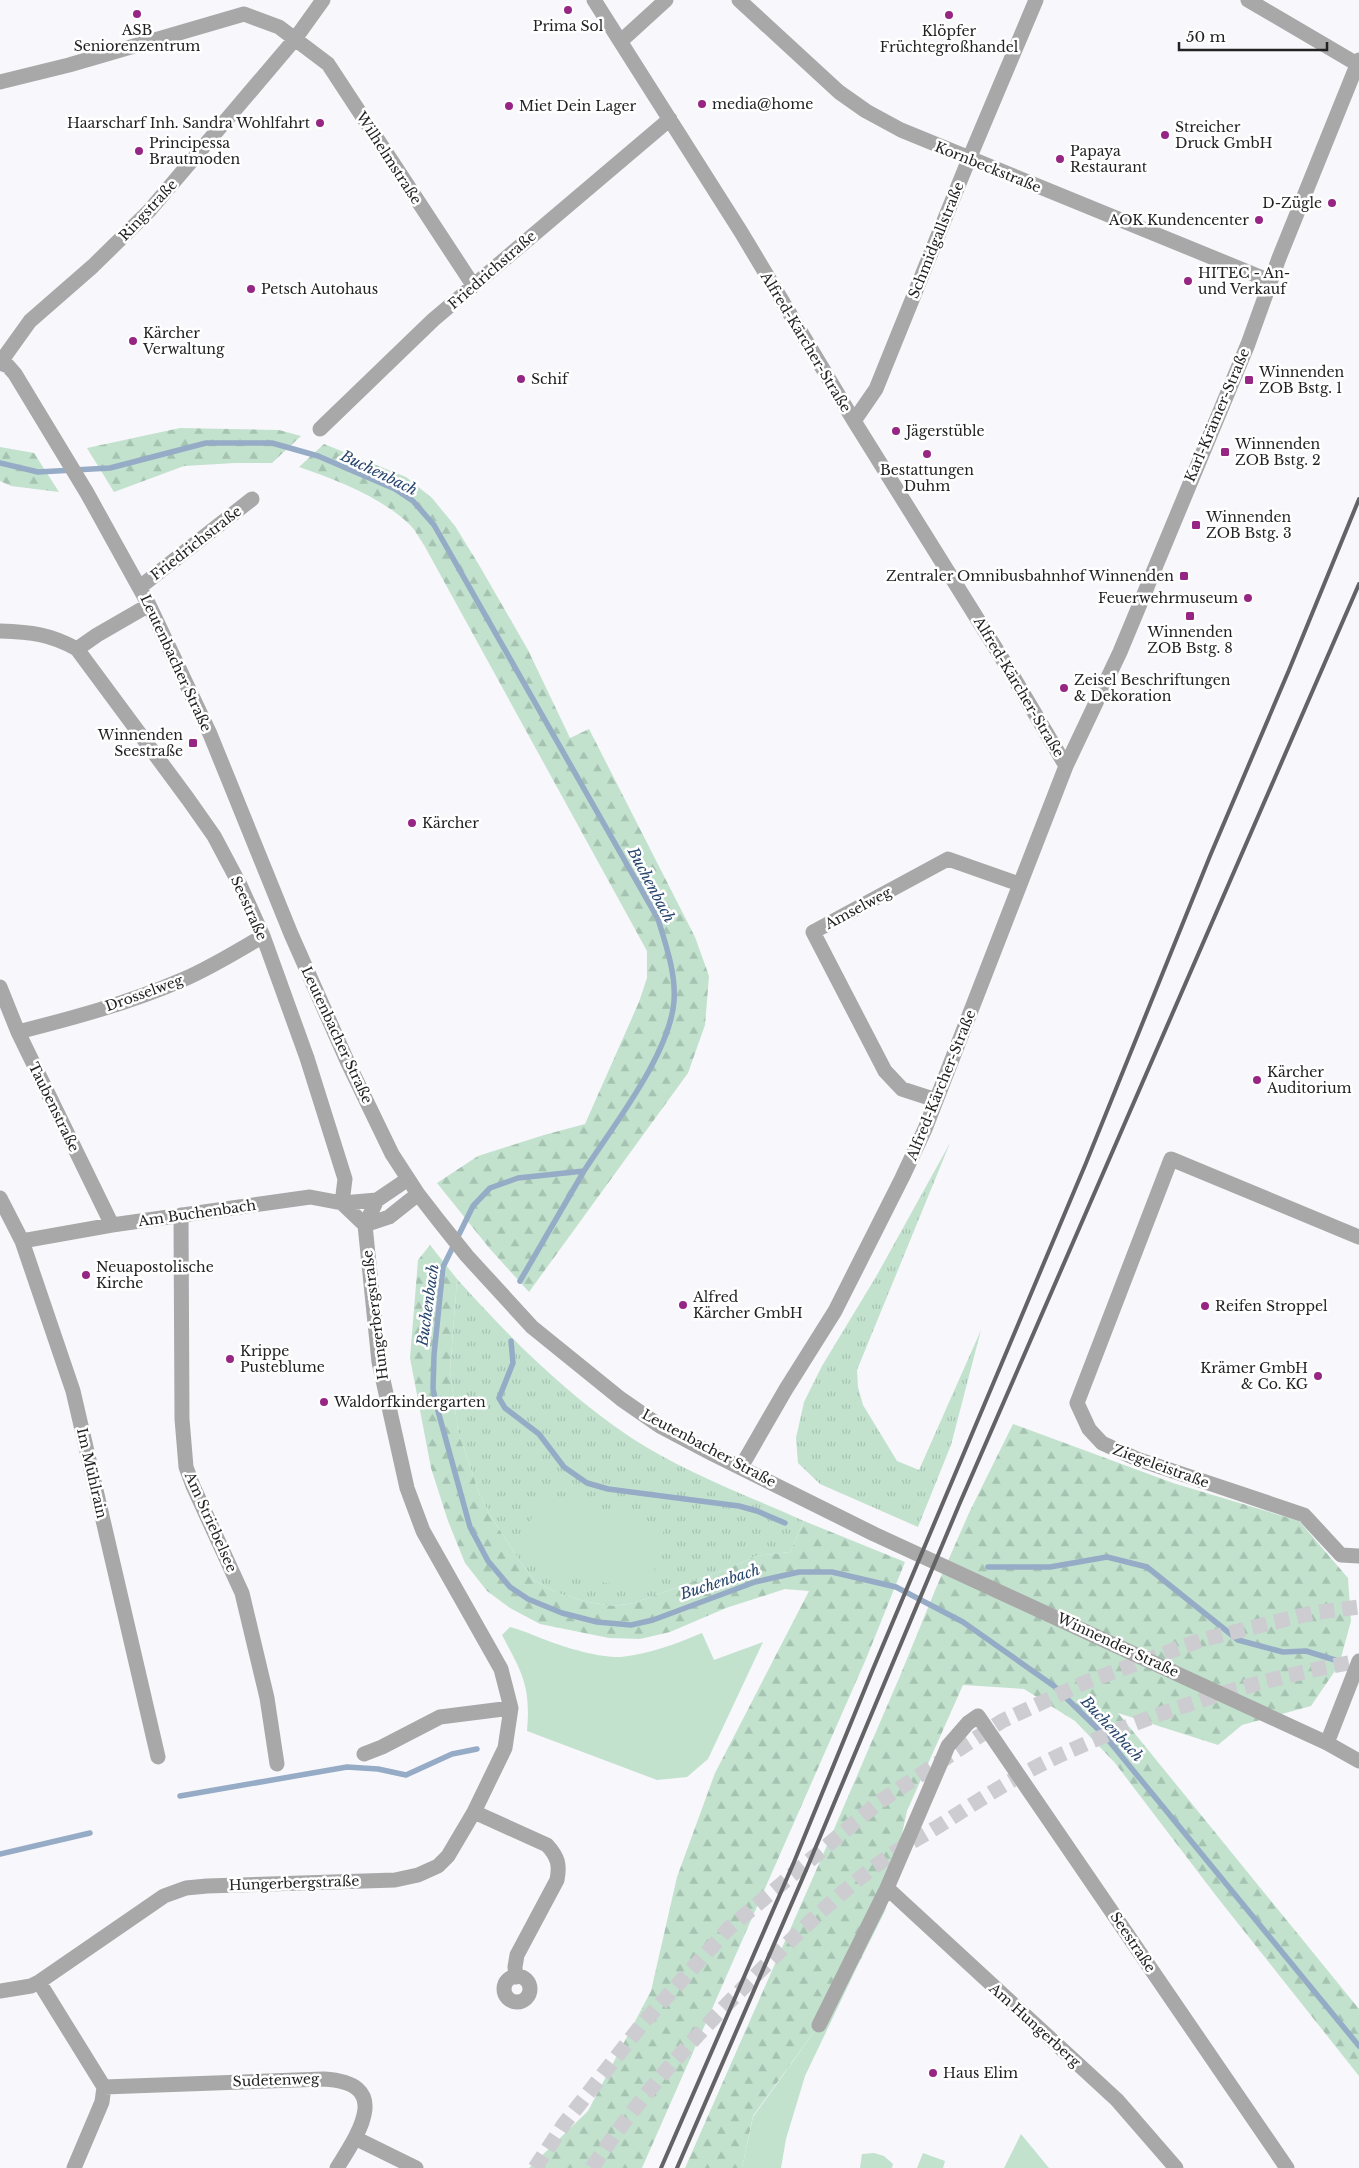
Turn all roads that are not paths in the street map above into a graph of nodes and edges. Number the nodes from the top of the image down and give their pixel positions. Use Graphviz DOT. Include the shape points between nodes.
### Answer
graph roads {
  1 [pos="323,0"];
  2 [pos="594,0"];
  3 [pos="666,0"];
  4 [pos="739,0"];
  5 [pos="1036,0"];
  6 [pos="1248,0"];
  7 [pos="295,39"];
  8 [pos="622,41"];
  9 [pos="1358,62"];
  10 [pos="0,82"];
  11 [pos="670,118"];
  12 [pos="969,159"];
  13 [pos="1270,281"];
  14 [pos="473,285"];
  15 [pos="0,363"];
  16 [pos="854,421"];
  17 [pos="320,429"];
  18 [pos="252,499"];
  19 [pos="140,587"];
  20 [pos="149,605"];
  21 [pos="0,631"];
  22 [pos="77,649"];
  23 [pos="1066,766"];
  24 [pos="1019,884"];
  25 [pos="263,936"];
  26 [pos="0,987"];
  27 [pos="18,1032"];
  28 [pos="936,1100"];
  29 [pos="408,1179"];
  30 [pos="418,1194"];
  31 [pos="0,1198"];
  32 [pos="377,1200"];
  33 [pos="342,1203"];
  34 [pos="181,1215"];
  35 [pos="112,1225"];
  36 [pos="365,1225"];
  37 [pos="1359,1237"];
  38 [pos="22,1241"];
  39 [pos="741,1467"];
  40 [pos="874,1534"];
  41 [pos="1359,1556"];
  42 [pos="1359,1661"];
  43 [pos="511,1708"];
  44 [pos="1327,1743"];
  45 [pos="364,1754"];
  46 [pos="158,1757"];
  47 [pos="1359,1761"];
  48 [pos="277,1764"];
  49 [pos="474,1812"];
  50 [pos="887,1888"];
  51 [pos="516,1977"];
  52 [pos="39,1982"];
  53 [pos="0,1991"];
  54 [pos="819,2025"];
  55 [pos="104,2087"];
  56 [pos="355,2138"];
  57 [pos="74,2168"];
  58 [pos="338,2168"];
  59 [pos="416,2168"];
  60 [pos="1176,2168"];
  61 [pos="1287,2168"];
  1 -- 7 [label="street, Ringstraße"];
  2 -- 8 [label="street, Alfred-Kärcher-Straße"];
  3 -- 8 [label="street"];
  4 -- 12 [label="street, Kornbeckstraße" via="839,92 866,111"];
  5 -- 12 [label="street, Schmidgallstraße"];
  6 -- 9 [label="street"];
  7 -- 10 [label="street, Wilhelmstraße" via="279,28 244,14"];
  7 -- 14 [label="street, Wilhelmstraße" via="328,64"];
  7 -- 15 [label="street, Ringstraße" via="149,211 30,321"];
  8 -- 11 [label="street, Alfred-Kärcher-Straße"];
  9 -- 13 [label="street, Karl-Krämer-Straße"];
  11 -- 14 [label="street, Friedrichstraße"];
  11 -- 16 [label="street, Alfred-Kärcher-Straße"];
  12 -- 13 [label="street, Kornbeckstraße"];
  12 -- 16 [label="street, Schmidgallstraße" via="876,389"];
  13 -- 23 [label="street, Karl-Krämer-Straße" via="1248,344 1120,652"];
  14 -- 17 [label="street, Friedrichstraße"];
  15 -- 19 [label="street, Leutenbacher Straße" via="15,374"];
  16 -- 23 [label="street, Alfred-Kärcher-Straße"];
  18 -- 19 [label="street, Friedrichstraße"];
  19 -- 20 [label="street, Leutenbacher Straße"];
  20 -- 22 [label="street"];
  20 -- 29 [label="street, Leutenbacher Straße" via="206,727 344,1054 392,1154"];
  21 -- 22 [label="street, Seestraße" via="58,638"];
  22 -- 25 [label="street, Seestraße" via="214,836"];
  23 -- 24 [label="street, Alfred-Kärcher-Straße"];
  24 -- 28 [label="street, Alfred-Kärcher-Straße"];
  24 -- 28 [label="street, Amselweg" via="948,860 813,932 886,1072 902,1089"];
  25 -- 27 [label="street, Drosselweg" via="182,980 96,1011"];
  25 -- 33 [label="street, Seestraße" via="307,1058 345,1180"];
  26 -- 27 [label="street, Taubenstraße"];
  27 -- 35 [label="street, Taubenstraße"];
  28 -- 39 [label="street, Alfred-Kärcher-Straße" via="902,1178 835,1310"];
  29 -- 30 [label="street, Leutenbacher Straße"];
  29 -- 32 [label="street"];
  30 -- 36 [label="street" via="389,1217"];
  30 -- 39 [label="street, Leutenbacher Straße" via="467,1256 532,1327 621,1399 660,1426"];
  31 -- 38 [label="street, Im Mühlrain"];
  32 -- 33 [label="street, Am Buchenbach"];
  32 -- 36 [label="street"];
  33 -- 34 [label="street, Am Buchenbach" via="310,1197"];
  33 -- 36 [label="street"];
  34 -- 35 [label="street, Am Buchenbach"];
  34 -- 48 [label="street, Am Striebelsee" via="182,1420 186,1467 242,1593 267,1698"];
  35 -- 38 [label="street, Am Buchenbach"];
  36 -- 43 [label="street, Hungerbergstraße" via="379,1362 407,1488 423,1531 501,1670"];
  37 -- 41 [label="street, Ziegeleistraße" via="1172,1159 1077,1403 1089,1429 1102,1443 1137,1459 1304,1514 1341,1555"];
  38 -- 46 [label="street, Im Mühlrain" via="74,1391"];
  39 -- 40 [label="street, Leutenbacher Straße"];
  40 -- 44 [label="street, Winnender Straße"];
  42 -- 44 [label="street"];
  43 -- 45 [label="street" via="440,1717"];
  43 -- 49 [label="street, Hungerbergstraße" via="504,1748"];
  44 -- 47 [label="street, Winnender Straße"];
  49 -- 51 [label="street" via="548,1846 556,1854 560,1867 557,1880 517,1955"];
  49 -- 52 [label="street, Hungerbergstraße" via="448,1856 438,1866 418,1875 395,1880 186,1888 164,1896"];
  50 -- 54 [label="street"];
  50 -- 60 [label="street, Am Hungerberg" via="1117,2100"];
  50 -- 61 [label="street, Seestraße" via="948,1746 978,1716"];
  52 -- 53 [label="street, Hungerbergstraße"];
  52 -- 55 [label="street"];
  55 -- 56 [label="street, Sudetenweg" via="340,2080 361,2093 366,2104 365,2117"];
  55 -- 57 [label="street" via="102,2102"];
  56 -- 58 [label="street, Sudetenweg"];
  56 -- 59 [label="street"];
}
